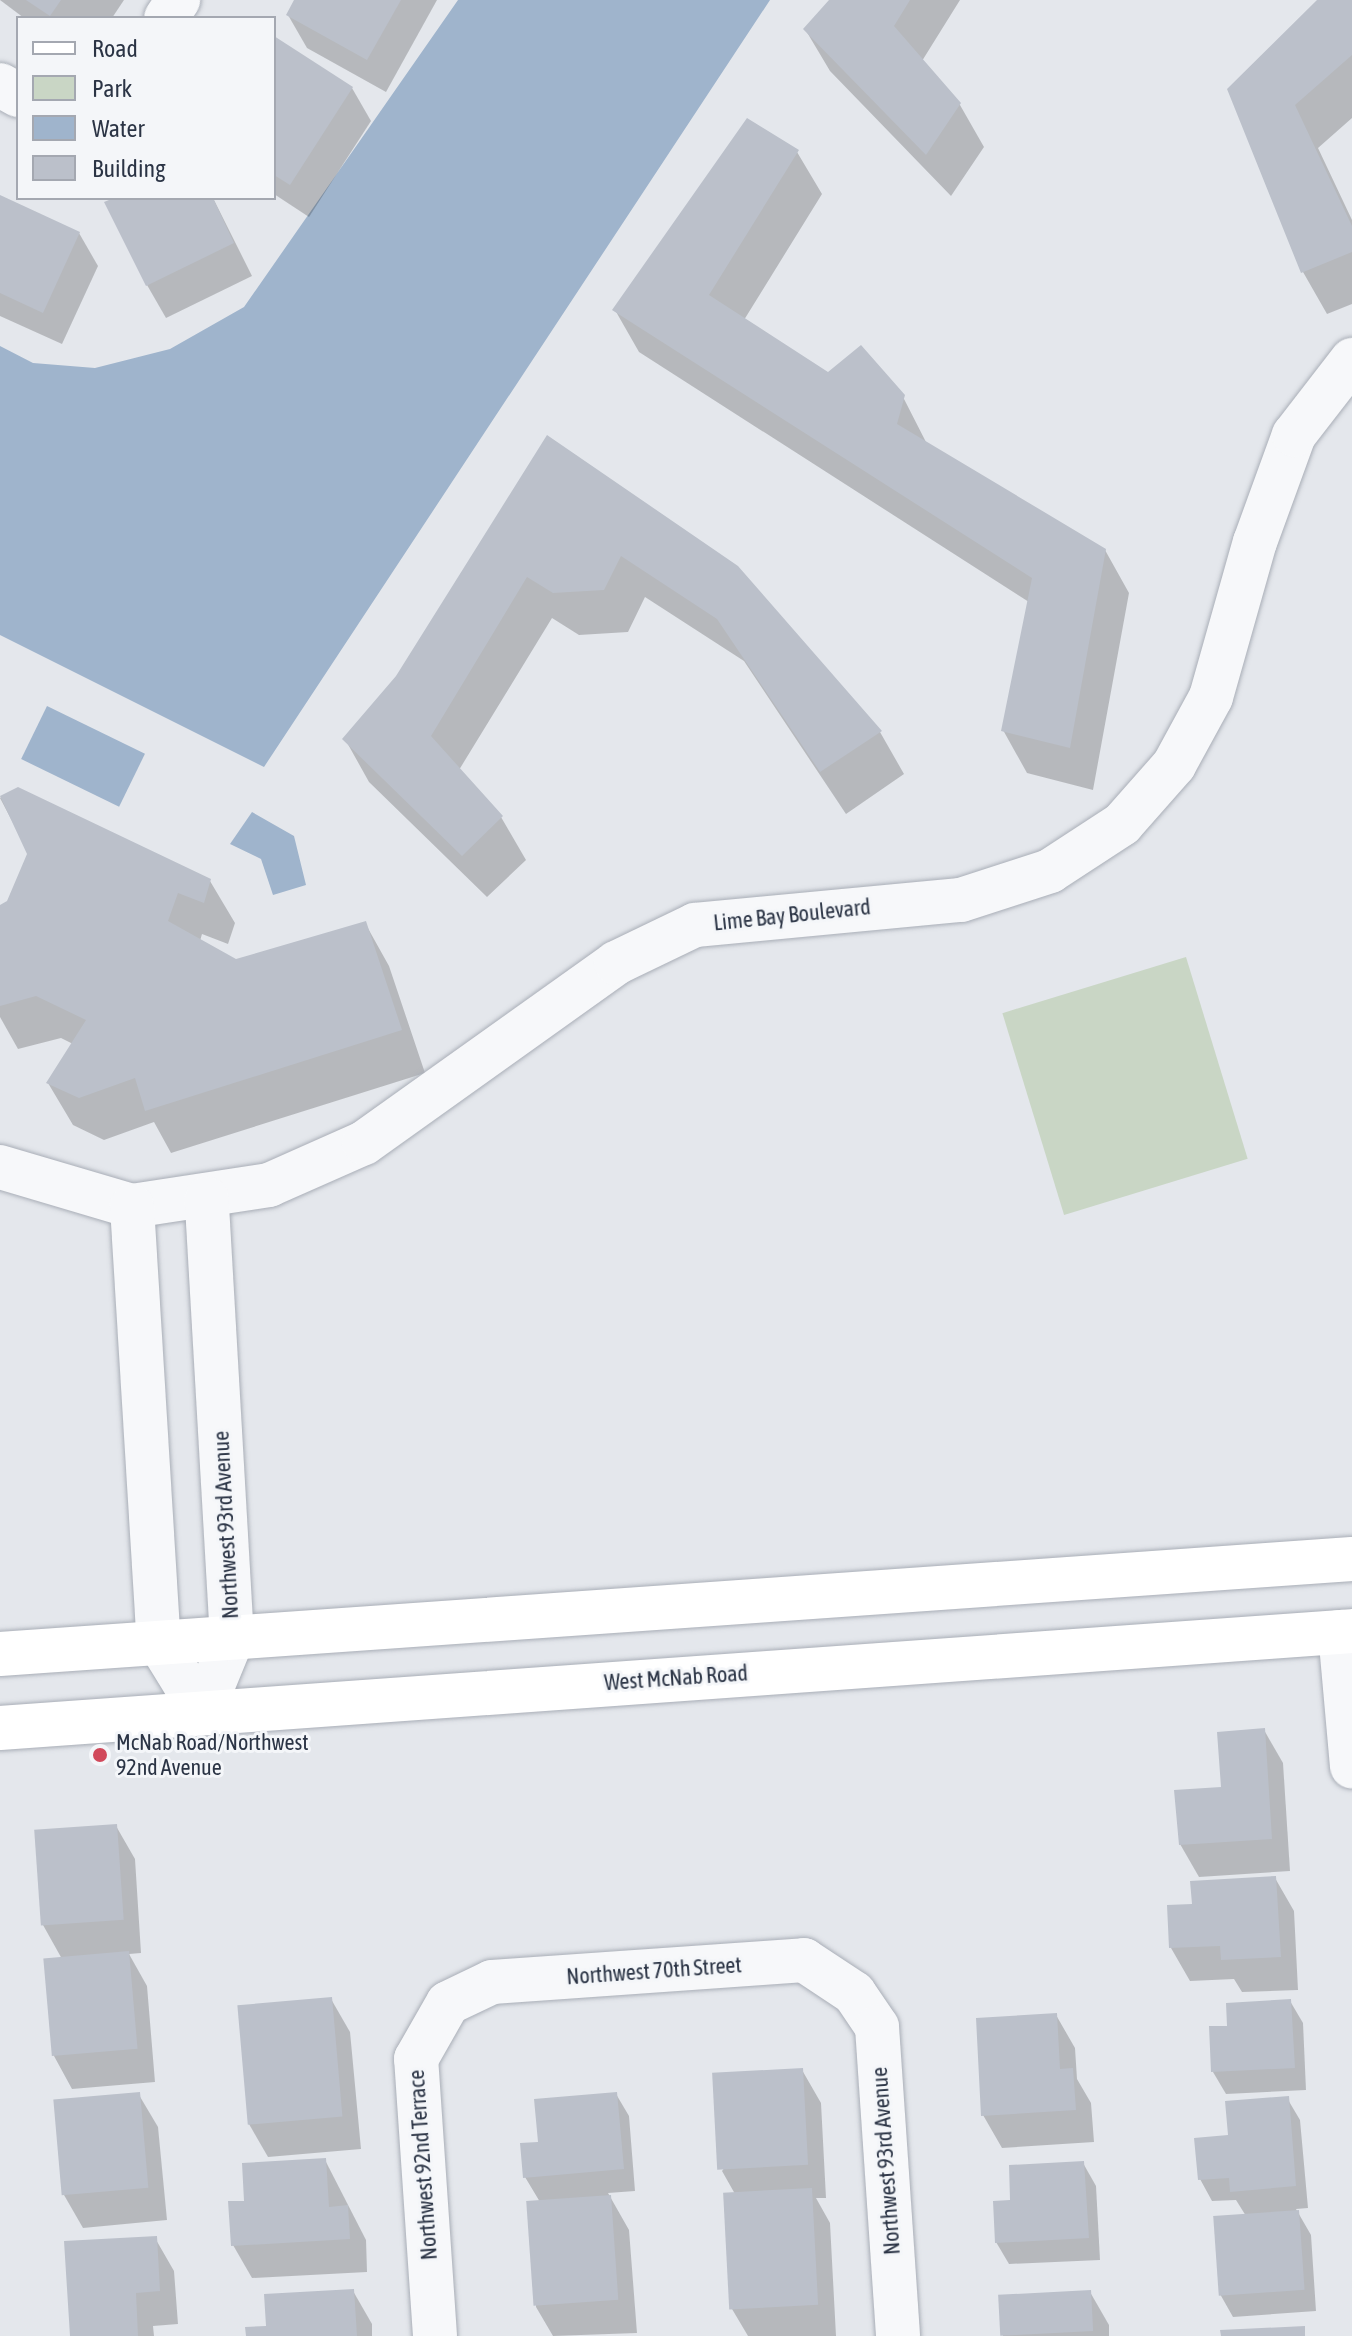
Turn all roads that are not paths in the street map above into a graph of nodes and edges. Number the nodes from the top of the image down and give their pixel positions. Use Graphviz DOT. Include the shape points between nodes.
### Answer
graph roads {
  1 [pos="1352,360"];
  2 [pos="0,1167"];
  3 [pos="207,1199"];
  4 [pos="132,1206"];
  5 [pos="1352,1559"];
  6 [pos="1346,1632"];
  7 [pos="232,1639"];
  8 [pos="159,1642"];
  9 [pos="0,1654"];
  10 [pos="202,1712"];
  11 [pos="0,1728"];
  12 [pos="1352,1766"];
  13 [pos="854,1993"];
  14 [pos="448,2003"];
  15 [pos="435,2336"];
  16 [pos="898,2336"];
  1 -- 3 [label="street, Lime Bay Boulevard" via="1294,435 1255,542 1211,697 1174,765 1122,824 1050,871 961,900 695,925 616,963 364,1143 269,1185"];
  2 -- 4 [label="street, Lime Bay Boulevard"];
  3 -- 4 [label="street, Lime Bay Boulevard"];
  3 -- 7 [label="street, Northwest 93rd Avenue"];
  4 -- 8 [label="street"];
  5 -- 7 [label="main road"];
  6 -- 10 [label="main road, West McNab Road"];
  6 -- 12 [label="street"];
  7 -- 8 [label="main road"];
  7 -- 10 [label="street, Northwest 93rd Avenue"];
  8 -- 9 [label="main road"];
  8 -- 10 [label="street"];
  10 -- 11 [label="main road, West McNab Road"];
  13 -- 14 [label="street, Northwest 70th Street" via="804,1960 492,1982"];
  13 -- 16 [label="street, Northwest 93rd Avenue" via="877,2027"];
  14 -- 15 [label="street, Northwest 92nd Terrace" via="416,2059"];
}
